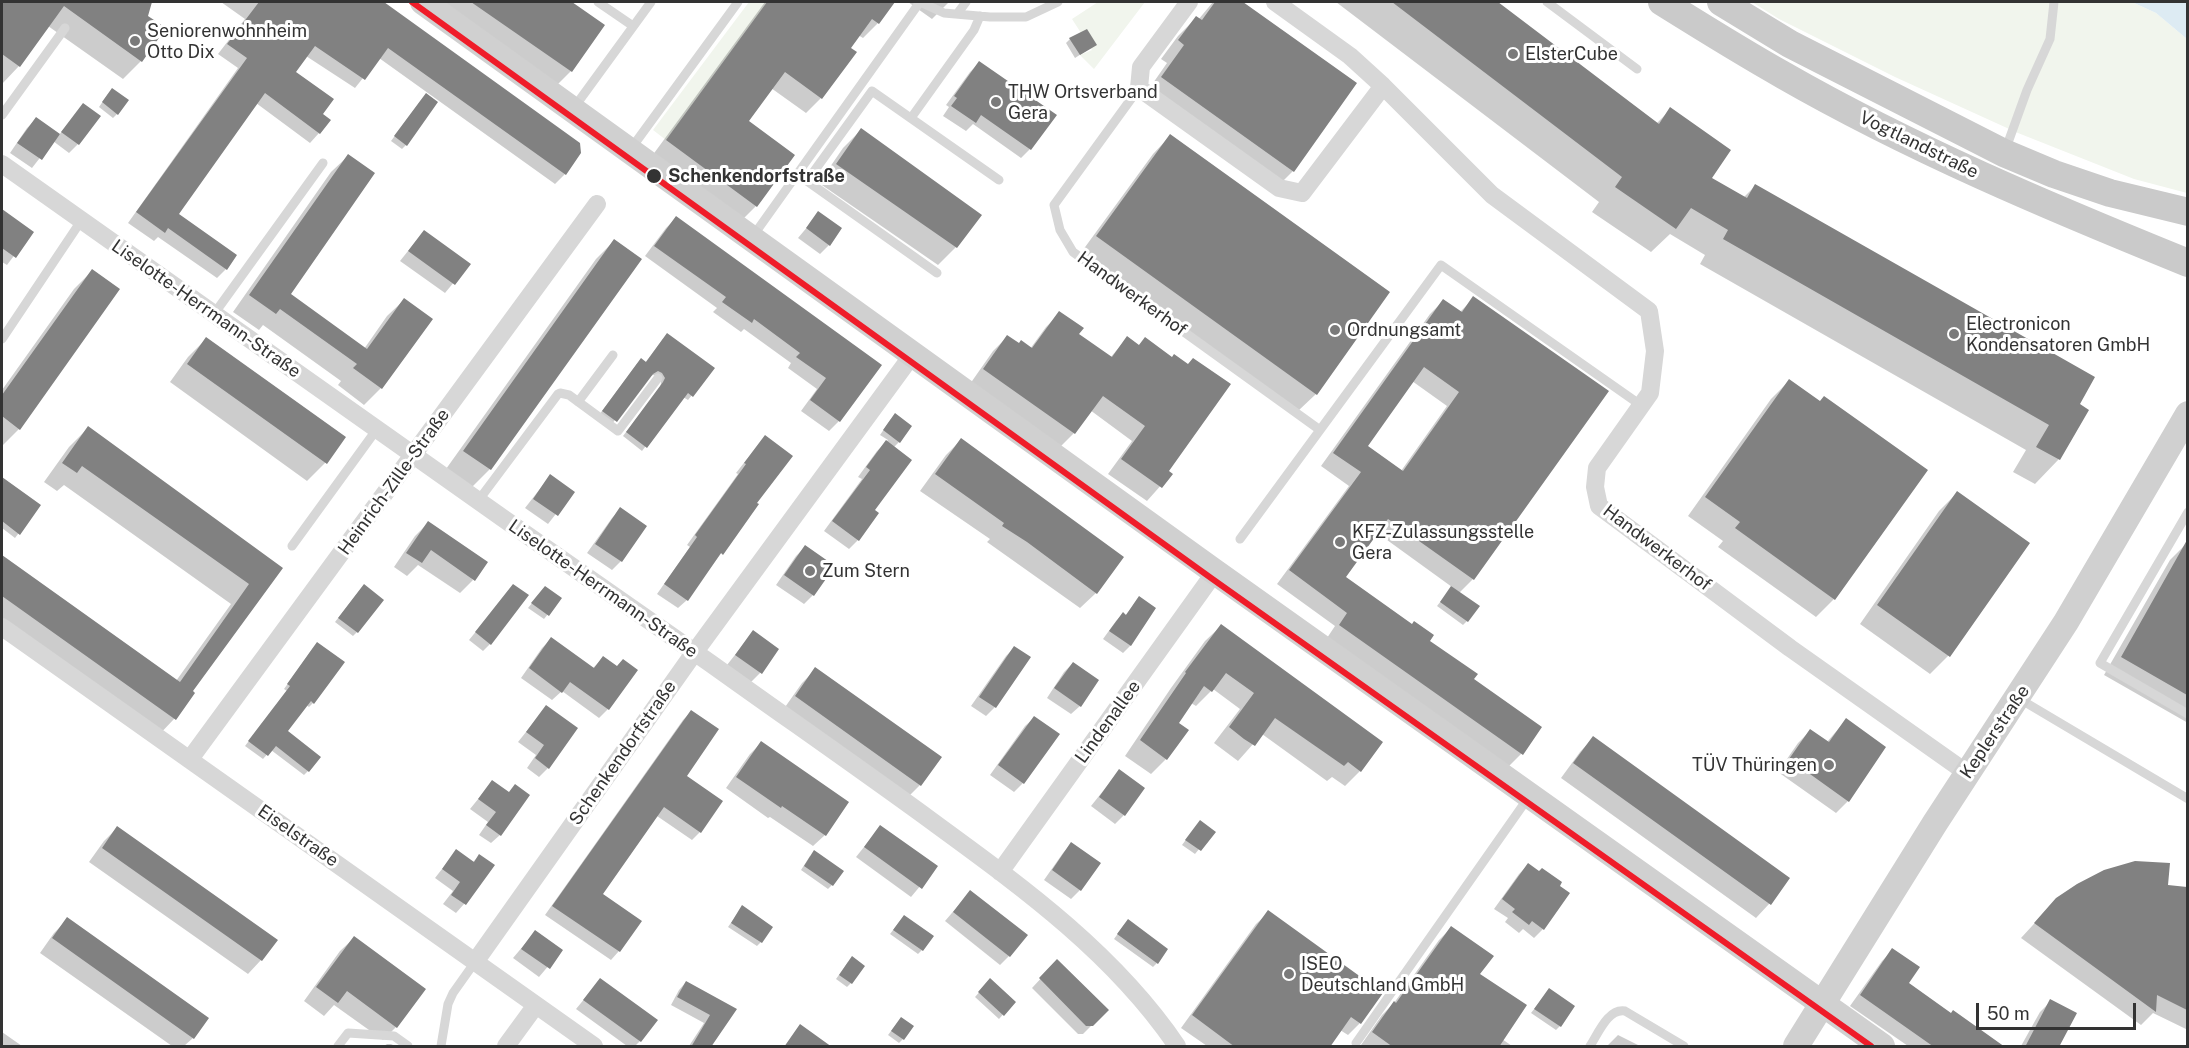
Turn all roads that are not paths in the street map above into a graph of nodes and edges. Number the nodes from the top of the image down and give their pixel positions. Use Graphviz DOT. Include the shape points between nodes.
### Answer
graph roads {
  1 [pos="423,2"];
  2 [pos="598,2"];
  3 [pos="651,2"];
  4 [pos="738,2"];
  5 [pos="966,2"];
  6 [pos="1058,2"];
  7 [pos="1189,2"];
  8 [pos="1275,2"];
  9 [pos="1547,2"];
  10 [pos="1662,2"];
  11 [pos="1721,2"];
  12 [pos="2054,2"];
  13 [pos="957,14"];
  14 [pos="980,16"];
  15 [pos="633,26"];
  16 [pos="65,28"];
  17 [pos="1637,69"];
  18 [pos="1383,86"];
  19 [pos="1139,88"];
  20 [pos="573,110"];
  21 [pos="2,116"];
  22 [pos="911,118"];
  23 [pos="630,151"];
  24 [pos="2004,153"];
  25 [pos="2,164"];
  26 [pos="322,164"];
  27 [pos="999,180"];
  28 [pos="597,204"];
  29 [pos="2187,212"];
  30 [pos="81,221"];
  31 [pos="751,238"];
  32 [pos="2187,263"];
  33 [pos="937,273"];
  34 [pos="214,314"];
  35 [pos="2,339"];
  36 [pos="913,354"];
  37 [pos="613,355"];
  38 [pos="658,378"];
  39 [pos="578,402"];
  40 [pos="1642,406"];
  41 [pos="2187,414"];
  42 [pos="377,429"];
  43 [pos="1320,430"];
  44 [pos="414,456"];
  45 [pos="478,501"];
  46 [pos="2187,512"];
  47 [pos="1240,539"];
  48 [pos="292,546"];
  49 [pos="1215,572"];
  50 [pos="2,627"];
  51 [pos="694,652"];
  52 [pos="2018,698"];
  53 [pos="2187,714"];
  54 [pos="190,759"];
  55 [pos="1967,773"];
  56 [pos="1529,796"];
  57 [pos="2187,799"];
  58 [pos="1000,872"];
  59 [pos="475,962"];
  60 [pos="1822,1004"];
  61 [pos="536,1005"];
  62 [pos="1356,1043"];
  63 [pos="338,1047"];
  64 [pos="408,1047"];
  65 [pos="441,1047"];
  66 [pos="506,1047"];
  67 [pos="594,1047"];
  68 [pos="1177,1047"];
  69 [pos="1590,1047"];
  70 [pos="1684,1047"];
  71 [pos="1796,1047"];
  72 [pos="1882,1047"];
  1 -- 20 [label="street"];
  2 -- 15 [label="lane"];
  3 -- 15 [label="lane"];
  4 -- 23 [label="lane"];
  5 -- 13 [label="lane"];
  6 -- 14 [label="lane" via="1026,17"];
  7 -- 19 [label="street, Handwerkerhof" via="1141,67"];
  8 -- 18 [label="street, Handwerkerhof" via="1350,56"];
  9 -- 17 [label="lane"];
  10 -- 32 [label="main road, Vogtlandstraße" via="1784,76 1888,130 1989,179"];
  11 -- 24 [label="main road, Vogtlandstraße" via="1790,44"];
  12 -- 24 [label="lane" via="2050,39"];
  13 -- 14 [label="lane"];
  13 -- 31 [label="lane" via="920,2"];
  14 -- 22 [label="lane"];
  15 -- 20 [label="lane"];
  16 -- 21 [label="lane"];
  18 -- 19 [label="street" via="1302,193 1279,188"];
  18 -- 40 [label="street, Handwerkerhof" via="1492,195 1649,311 1655,351 1650,393"];
  19 -- 43 [label="lane, Handwerkerhof" via="1054,205 1060,230 1073,252"];
  20 -- 23 [label="street"];
  22 -- 27 [label="lane"];
  22 -- 33 [label="lane" via="872,91 807,180"];
  23 -- 31 [label="street"];
  24 -- 29 [label="main road, Vogtlandstraße" via="2110,193"];
  25 -- 30 [label="street, Liselotte-Herrmann-Straße"];
  26 -- 34 [label="lane"];
  28 -- 44 [label="street, Heinrich-Zille-Straße"];
  30 -- 34 [label="street, Liselotte-Herrmann-Straße"];
  30 -- 35 [label="lane"];
  31 -- 36 [label="street"];
  34 -- 42 [label="street, Liselotte-Herrmann-Straße"];
  36 -- 49 [label="street"];
  36 -- 51 [label="street, Schenkendorfstraße"];
  37 -- 39 [label="lane"];
  38 -- 39 [label="lane" via="618,431"];
  39 -- 45 [label="lane" via="560,393 554,398"];
  40 -- 43 [label="lane" via="1444,261"];
  40 -- 55 [label="street, Handwerkerhof" via="1597,468 1594,487 1599,506"];
  41 -- 52 [label="street, Keplerstraße"];
  42 -- 44 [label="street, Liselotte-Herrmann-Straße"];
  42 -- 48 [label="lane"];
  43 -- 47 [label="lane"];
  44 -- 45 [label="street, Liselotte-Herrmann-Straße"];
  44 -- 54 [label="street, Heinrich-Zille-Straße"];
  45 -- 51 [label="street, Liselotte-Herrmann-Straße"];
  46 -- 53 [label="lane" via="2100,663"];
  49 -- 56 [label="street"];
  49 -- 58 [label="street, Lindenallee"];
  50 -- 54 [label="street, Eiselstraße"];
  51 -- 58 [label="street, Liselotte-Herrmann-Straße"];
  51 -- 59 [label="street, Schenkendorfstraße"];
  52 -- 55 [label="street, Keplerstraße"];
  52 -- 57 [label="lane"];
  54 -- 59 [label="street, Eiselstraße"];
  55 -- 60 [label="street, Keplerstraße"];
  56 -- 60 [label="street"];
  56 -- 62 [label="lane"];
  58 -- 68 [label="street, Liselotte-Herrmann-Straße" via="1059,918 1117,972"];
  59 -- 61 [label="street, Eiselstraße"];
  59 -- 65 [label="lane, Schenkendorfstraße" via="448,1004"];
  60 -- 71 [label="street, Keplerstraße"];
  60 -- 72 [label="street"];
  61 -- 66 [label="street"];
  61 -- 67 [label="street, Eiselstraße"];
  63 -- 64 [label="lane" via="348,1033 394,1036"];
  69 -- 70 [label="lane" via="1611,1014 1620,1010"];
}
